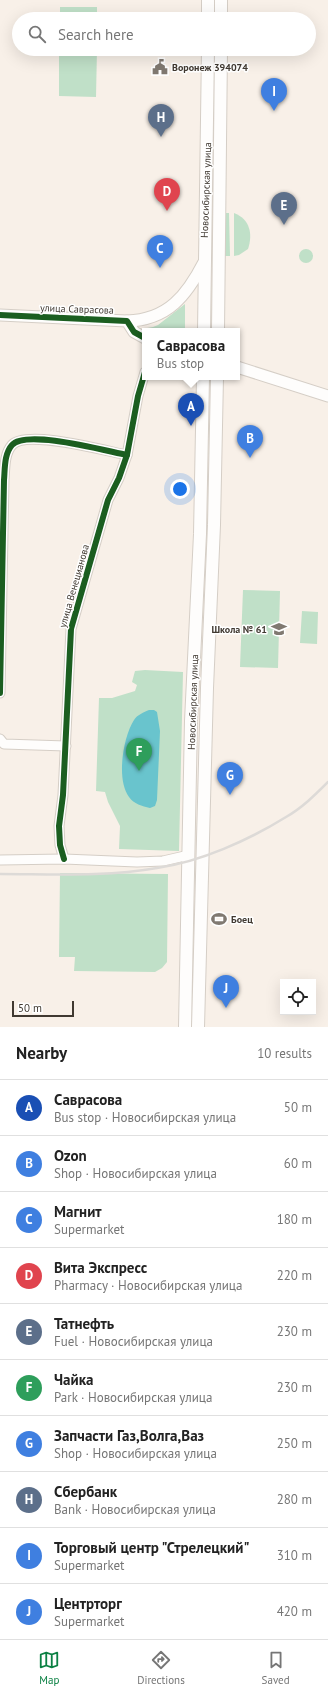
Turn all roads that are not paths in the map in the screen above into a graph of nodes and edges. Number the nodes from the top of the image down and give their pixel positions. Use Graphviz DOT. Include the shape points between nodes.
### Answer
graph roads {
  1 [pos="208,0"];
  2 [pos="221,0"];
  3 [pos="208,12"];
  4 [pos="221,12"];
  5 [pos="208,56"];
  6 [pos="221,56"];
  7 [pos="204,262"];
  8 [pos="0,315"];
  9 [pos="127,321"];
  10 [pos="204,328"];
  11 [pos="218,328"];
  12 [pos="142,336"];
  13 [pos="240,368"];
  14 [pos="143,380"];
  15 [pos="203,380"];
  16 [pos="217,380"];
  17 [pos="328,396"];
  18 [pos="127,455"];
  19 [pos="0,693"];
  20 [pos="0,739"];
  21 [pos="66,746"];
  22 [pos="189,855"];
  23 [pos="64,859"];
  24 [pos="0,860"];
  25 [pos="185,1027"];
  26 [pos="198,1027"];
  1 -- 3 [label="main road"];
  2 -- 4 [label="main road"];
  5 -- 7 [label="main road, Новосибирская улица"];
  6 -- 11 [label="main road, Новосибирская улица"];
  7 -- 9 [label="street" via="189,288 175,303 158,315"];
  7 -- 10 [label="main road, Новосибирская улица"];
  8 -- 9 [label="street, улица Саврасова"];
  9 -- 12 [label="street, улица Саврасова" via="134,332"];
  13 -- 17 [label="street"];
  14 -- 18 [label="street, улица Венецианова"];
  15 -- 22 [label="main road, Новосибирская улица"];
  16 -- 26 [label="main road, Новосибирская улица"];
  18 -- 19 [label="street" via="55,440 24,439 13,443 7,452 4,480"];
  18 -- 21 [label="street, улица Венецианова" via="108,500 71,629"];
  20 -- 21 [label="street" via="4,744"];
  21 -- 23 [label="street, улица Венецианова" via="59,826 60,846"];
  22 -- 23 [label="street" via="163,861 137,862"];
  22 -- 25 [label="main road, Новосибирская улица"];
  23 -- 24 [label="street"];
}
